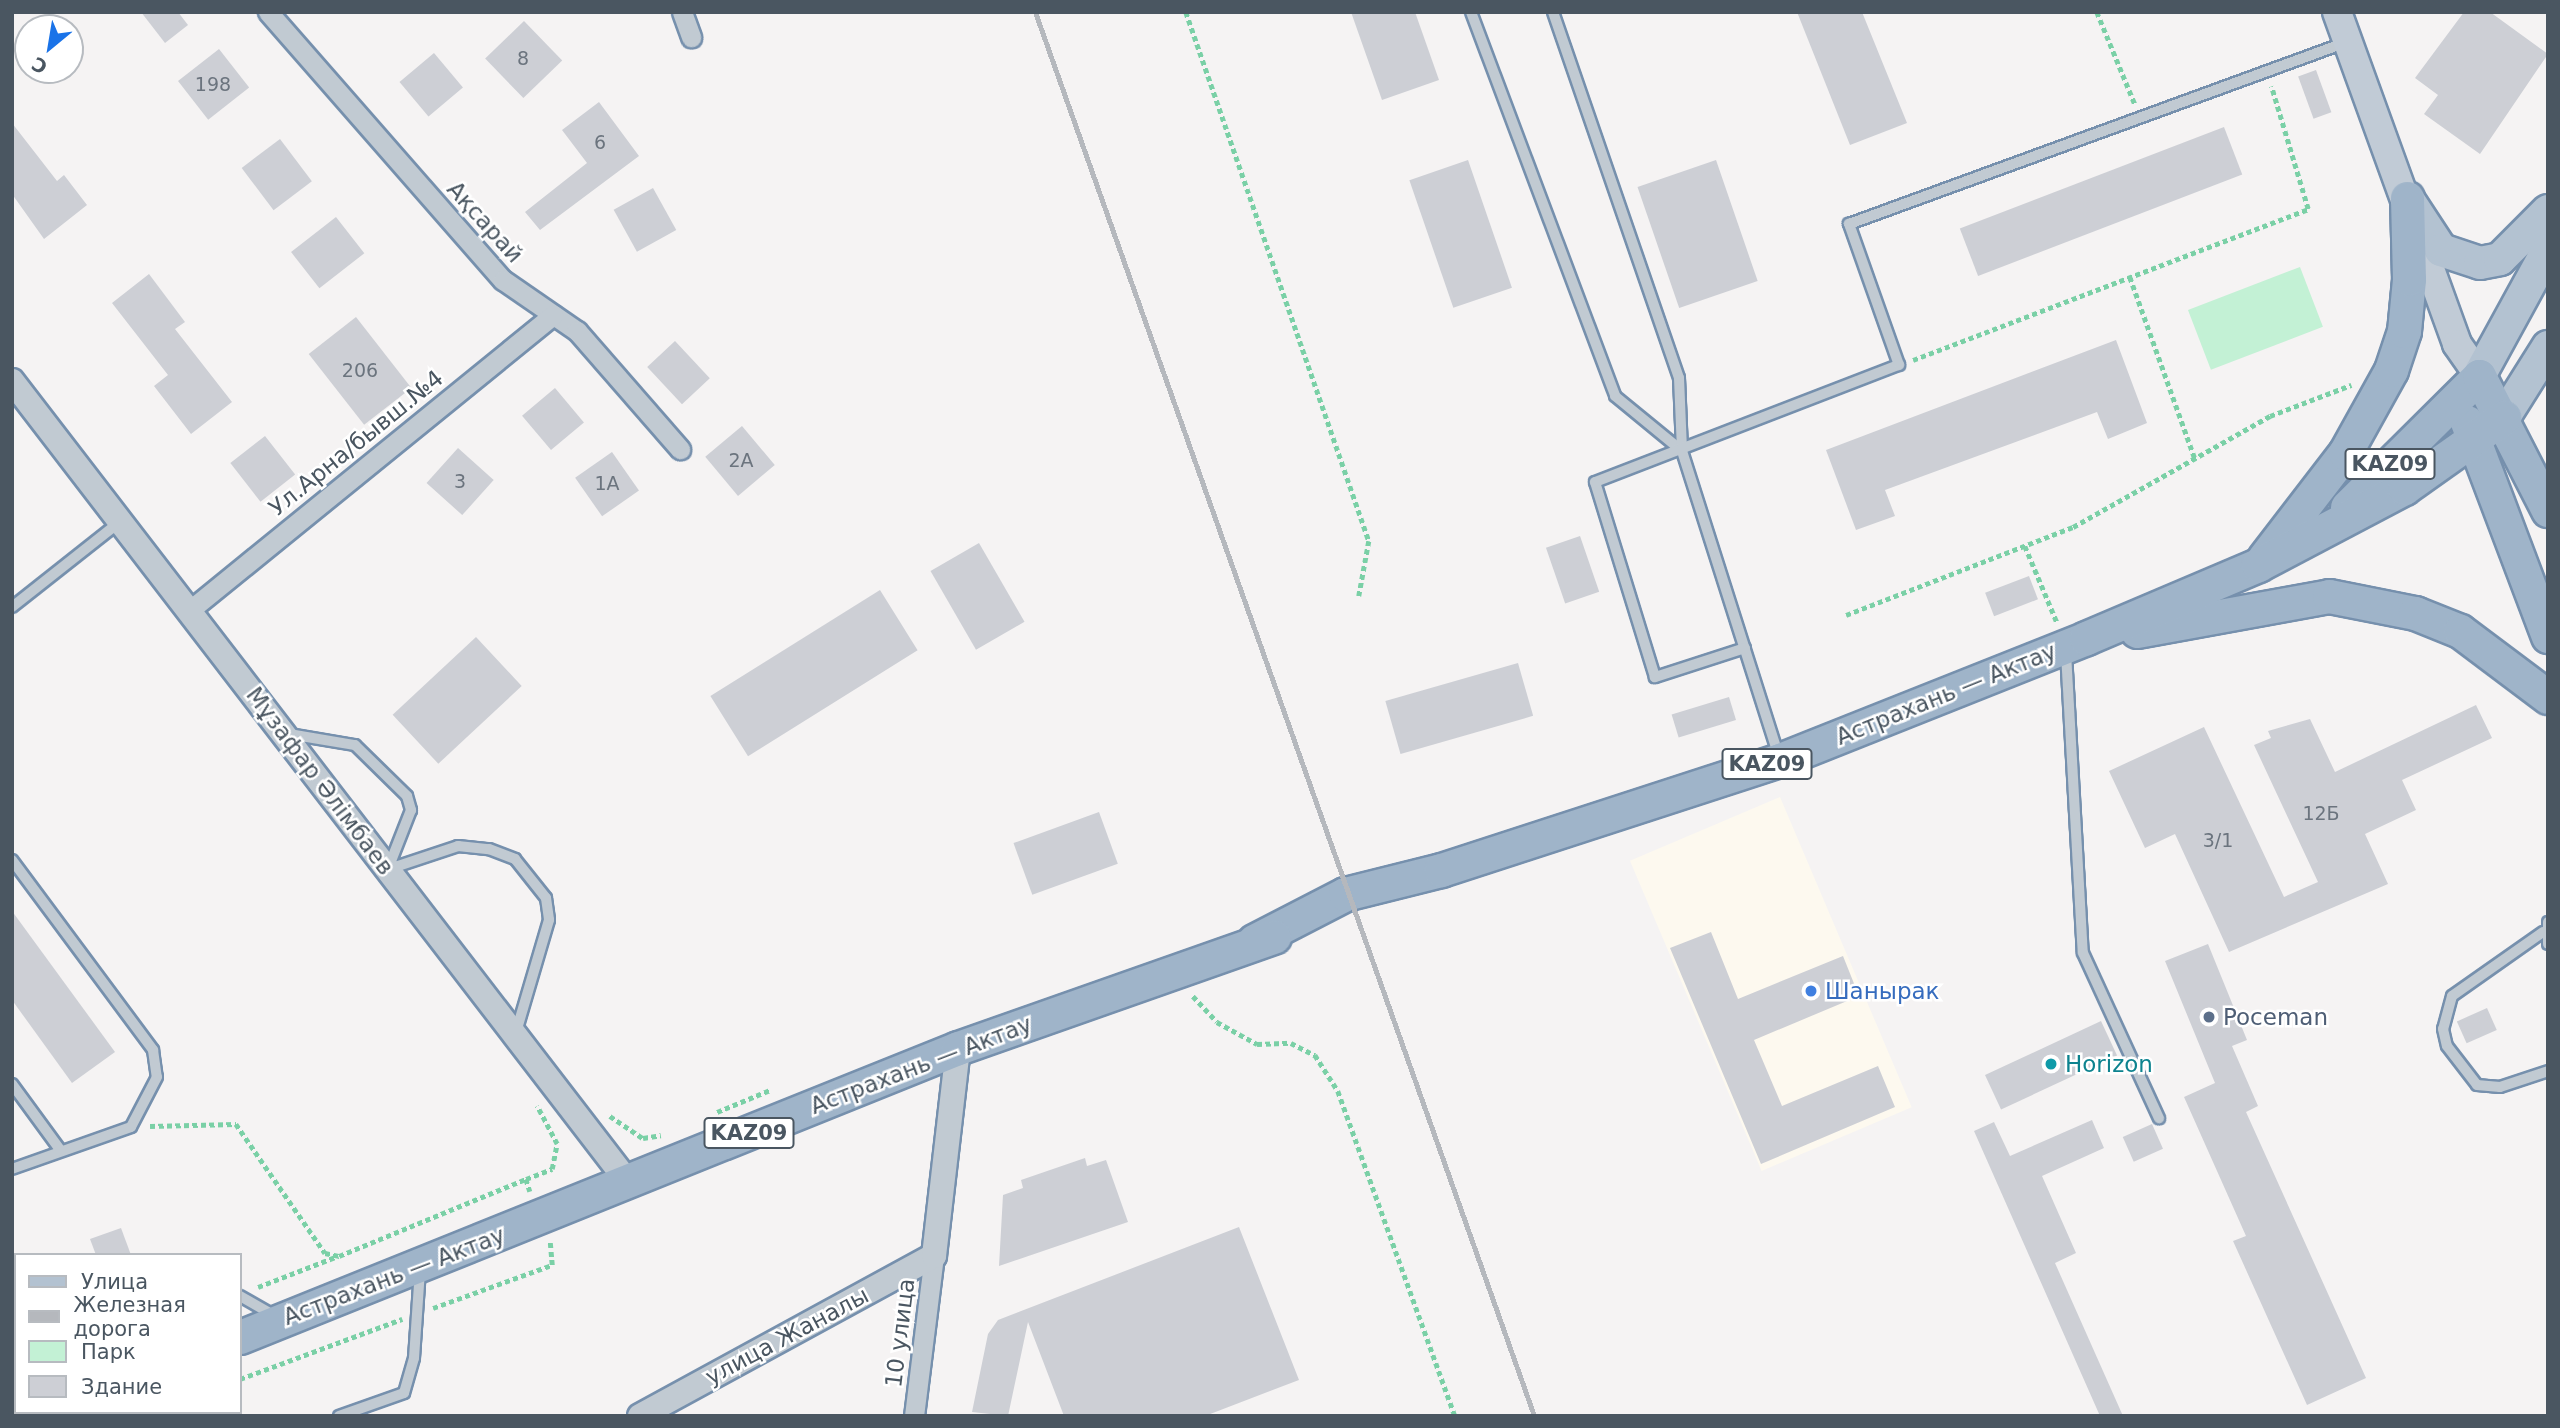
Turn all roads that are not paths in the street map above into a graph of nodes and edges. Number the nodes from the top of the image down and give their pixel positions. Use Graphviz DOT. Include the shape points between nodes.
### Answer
graph roads {
  1 [pos="268,12"];
  2 [pos="682,12"];
  3 [pos="1471,12"];
  4 [pos="1553,12"];
  5 [pos="2337,12"];
  6 [pos="691,37"];
  7 [pos="2348,42"];
  8 [pos="2407,198"];
  9 [pos="2548,211"];
  10 [pos="2548,250"];
  11 [pos="553,315"];
  12 [pos="2548,347"];
  13 [pos="2467,376"];
  14 [pos="12,380"];
  15 [pos="2504,417"];
  16 [pos="2472,442"];
  17 [pos="680,449"];
  18 [pos="1682,451"];
  19 [pos="2548,510"];
  20 [pos="121,521"];
  21 [pos="2322,532"];
  22 [pos="2258,565"];
  23 [pos="12,607"];
  24 [pos="190,610"];
  25 [pos="2548,636"];
  26 [pos="2076,642"];
  27 [pos="1745,648"];
  28 [pos="2548,697"];
  29 [pos="283,733"];
  30 [pos="1780,760"];
  31 [pos="12,860"];
  32 [pos="387,870"];
  33 [pos="2545,927"];
  34 [pos="2548,944"];
  35 [pos="514,1039"];
  36 [pos="958,1048"];
  37 [pos="2548,1071"];
  38 [pos="12,1084"];
  39 [pos="2159,1118"];
  40 [pos="61,1152"];
  41 [pos="12,1169"];
  42 [pos="628,1182"];
  43 [pos="934,1256"];
  44 [pos="420,1266"];
  45 [pos="242,1297"];
  46 [pos="281,1320"];
  47 [pos="242,1336"];
  48 [pos="339,1416"];
  49 [pos="640,1416"];
  50 [pos="914,1416"];
  1 -- 11 [label="street, Ақсарай" via="503,280"];
  2 -- 6 [label="street"];
  3 -- 18 [label="lane" via="1615,396"];
  4 -- 18 [label="lane" via="1679,377"];
  5 -- 7 [label="main road"];
  7 -- 8 [label="main road"];
  7 -- 18 [label="lane" via="1849,224 1899,365"];
  8 -- 9 [label="main road" via="2441,250 2480,263 2500,259"];
  8 -- 13 [label="main road"];
  8 -- 22 [label="highway" via="2409,279 2404,331 2391,370 2345,453"];
  10 -- 13 [label="main road"];
  11 -- 17 [label="street, Ақсарай" via="577,331"];
  11 -- 24 [label="street, Ул.Арна/бывш.№4"];
  12 -- 15 [label="main road"];
  13 -- 15 [label="highway"];
  13 -- 16 [label="highway"];
  13 -- 21 [label="highway, Астрахань — Актау / KAZ09"];
  14 -- 20 [label="street, Мұзафар Әлімбаев"];
  15 -- 16 [label="highway, Астрахань — Актау / KAZ09"];
  15 -- 19 [label="highway"];
  16 -- 21 [label="highway, Астрахань — Актау / KAZ09" via="2404,488"];
  16 -- 25 [label="highway"];
  18 -- 27 [label="lane"];
  18 -- 27 [label="lane" via="1595,482 1655,677"];
  20 -- 23 [label="lane"];
  20 -- 24 [label="street, Мұзафар Әлімбаев"];
  21 -- 22 [label="highway, Астрахань — Актау / KAZ09"];
  22 -- 26 [label="highway, Астрахань — Актау / KAZ09"];
  24 -- 29 [label="street, Мұзафар Әлімбаев"];
  26 -- 28 [label="highway" via="2329,596 2415,613 2460,631"];
  26 -- 30 [label="highway, Астрахань — Актау / KAZ09"];
  26 -- 39 [label="lane" via="2082,953"];
  27 -- 30 [label="lane"];
  29 -- 32 [label="street, Мұзафар Әлімбаев"];
  29 -- 32 [label="lane" via="355,745 407,796 411,810"];
  30 -- 36 [label="highway, Астрахань — Актау / KAZ09" via="1441,870 1345,894 1254,941"];
  31 -- 40 [label="lane" via="153,1050 157,1077 131,1127"];
  32 -- 35 [label="street, Мұзафар Әлімбаев"];
  32 -- 35 [label="lane" via="458,846 489,849 515,859 546,898 550,920"];
  33 -- 34 [label="lane"];
  33 -- 37 [label="lane" via="2452,996 2443,1029 2447,1046 2477,1085 2500,1087"];
  35 -- 42 [label="street, Мұзафар Әлімбаев"];
  36 -- 42 [label="highway, Астрахань — Актау / KAZ09"];
  36 -- 43 [label="street"];
  38 -- 40 [label="lane"];
  40 -- 41 [label="lane"];
  42 -- 44 [label="highway, Астрахань — Актау / KAZ09"];
  43 -- 49 [label="street, улица Жаналы"];
  43 -- 50 [label="street, 10 улица"];
  44 -- 46 [label="highway, Астрахань — Актау / KAZ09"];
  44 -- 48 [label="lane" via="404,1393"];
  45 -- 46 [label="lane"];
  46 -- 47 [label="highway, Астрахань — Актау / KAZ09"];
}
